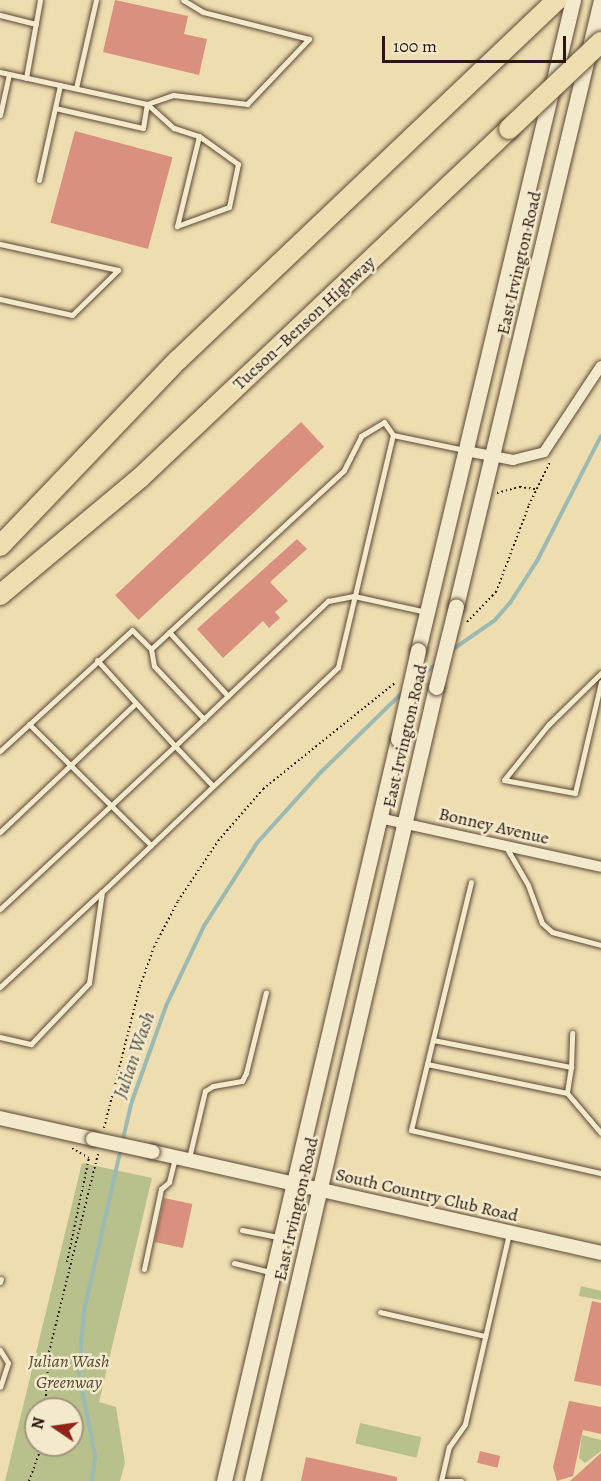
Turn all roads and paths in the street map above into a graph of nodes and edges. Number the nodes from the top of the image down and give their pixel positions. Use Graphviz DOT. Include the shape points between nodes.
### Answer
graph roads {
  1 [pos="40,0"];
  2 [pos="96,0"];
  3 [pos="183,0"];
  4 [pos="557,0"];
  5 [pos="573,0"];
  6 [pos="601,0"];
  7 [pos="0,15"];
  8 [pos="36,24"];
  9 [pos="601,42"];
  10 [pos="601,53"];
  11 [pos="0,72"];
  12 [pos="9,74"];
  13 [pos="26,78"];
  14 [pos="60,85"];
  15 [pos="75,88"];
  16 [pos="147,104"];
  17 [pos="55,108"];
  18 [pos="0,115"];
  19 [pos="508,132"];
  20 [pos="199,136"];
  21 [pos="39,180"];
  22 [pos="0,244"];
  23 [pos="0,299"];
  24 [pos="601,366"];
  25 [pos="393,435"];
  26 [pos="466,451"];
  27 [pos="495,456"];
  28 [pos="535,489"];
  29 [pos="497,493"];
  30 [pos="0,546"];
  31 [pos="0,594"];
  32 [pos="354,596"];
  33 [pos="427,613"];
  34 [pos="169,632"];
  35 [pos="151,649"];
  36 [pos="97,660"];
  37 [pos="601,673"];
  38 [pos="601,682"];
  39 [pos="228,696"];
  40 [pos="136,703"];
  41 [pos="204,719"];
  42 [pos="29,724"];
  43 [pos="175,746"];
  44 [pos="0,751"];
  45 [pos="69,764"];
  46 [pos="213,786"];
  47 [pos="263,789"];
  48 [pos="111,805"];
  49 [pos="379,818"];
  50 [pos="405,824"];
  51 [pos="0,832"];
  52 [pos="151,845"];
  53 [pos="506,846"];
  54 [pos="601,867"];
  55 [pos="471,882"];
  56 [pos="102,892"];
  57 [pos="0,909"];
  58 [pos="601,945"];
  59 [pos="0,987"];
  60 [pos="266,992"];
  61 [pos="572,1033"];
  62 [pos="0,1037"];
  63 [pos="433,1040"];
  64 [pos="427,1064"];
  65 [pos="571,1067"];
  66 [pos="567,1093"];
  67 [pos="0,1118"];
  68 [pos="601,1133"];
  69 [pos="71,1134"];
  70 [pos="99,1138"];
  71 [pos="182,1158"];
  72 [pos="601,1173"];
  73 [pos="294,1183"];
  74 [pos="321,1190"];
  75 [pos="242,1230"];
  76 [pos="510,1232"];
  77 [pos="282,1238"];
  78 [pos="601,1253"];
  79 [pos="234,1263"];
  80 [pos="68,1264"];
  81 [pos="144,1269"];
  82 [pos="273,1272"];
  83 [pos="380,1312"];
  84 [pos="485,1336"];
  85 [pos="0,1350"];
  86 [pos="0,1387"];
  87 [pos="46,1397"];
  88 [pos="38,1457"];
  89 [pos="29,1481"];
  90 [pos="224,1481"];
  91 [pos="252,1481"];
  92 [pos="442,1481"];
  93 [pos="461,1481"];
  1 -- 8 [label="lane"];
  2 -- 15 [label="lane"];
  3 -- 16 [label="lane" via="203,12 309,39 247,104 173,95"];
  4 -- 30 [label="highway" via="178,360"];
  5 -- 26 [label="main road, East Irvington Road"];
  6 -- 27 [label="main road, East Irvington Road"];
  7 -- 8 [label="lane"];
  8 -- 13 [label="lane"];
  9 -- 19 [label="highway, Tucson–Benson Highway, bridge"];
  10 -- 19 [label="highway, bridge"];
  11 -- 12 [label="lane"];
  12 -- 13 [label="lane"];
  12 -- 18 [label="lane"];
  13 -- 14 [label="lane"];
  14 -- 15 [label="lane"];
  14 -- 17 [label="lane"];
  15 -- 16 [label="lane"];
  16 -- 17 [label="lane" via="143,128"];
  16 -- 20 [label="lane" via="174,128"];
  17 -- 21 [label="lane"];
  19 -- 31 [label="highway, Tucson–Benson Highway" via="140,478"];
  20 -- 20 [label="lane" via="191,170 177,226 229,207 238,164"];
  22 -- 23 [label="lane" via="118,270 72,315"];
  24 -- 27 [label="street" via="544,452 513,460"];
  25 -- 26 [label="lane"];
  25 -- 32 [label="lane"];
  25 -- 34 [label="lane" via="384,422 361,436 344,470"];
  26 -- 27 [label="street"];
  26 -- 33 [label="main road, East Irvington Road"];
  27 -- 50 [label="main road, East Irvington Road, bridge"];
  28 -- 29 [label="path" via="520,487"];
  32 -- 33 [label="lane"];
  32 -- 39 [label="lane" via="328,601"];
  32 -- 46 [label="lane" via="338,667"];
  33 -- 49 [label="main road, East Irvington Road, bridge"];
  34 -- 35 [label="lane"];
  34 -- 39 [label="lane"];
  35 -- 36 [label="lane" via="132,630"];
  35 -- 41 [label="lane" via="154,666"];
  36 -- 40 [label="lane"];
  36 -- 42 [label="lane"];
  37 -- 38 [label="lane" via="548,725 504,780 575,793"];
  39 -- 41 [label="lane"];
  40 -- 43 [label="lane"];
  40 -- 45 [label="lane"];
  41 -- 43 [label="lane"];
  42 -- 44 [label="lane"];
  42 -- 45 [label="lane"];
  43 -- 46 [label="lane"];
  43 -- 48 [label="lane"];
  45 -- 48 [label="lane"];
  45 -- 51 [label="lane"];
  46 -- 52 [label="lane"];
  47 -- 70 [label="path" via="218,841 178,901 154,947"];
  48 -- 52 [label="lane"];
  48 -- 57 [label="lane"];
  49 -- 50 [label="street, Bonney Avenue"];
  49 -- 73 [label="main road, East Irvington Road"];
  50 -- 53 [label="street, Bonney Avenue"];
  50 -- 74 [label="main road, East Irvington Road"];
  52 -- 56 [label="lane"];
  53 -- 54 [label="street, Bonney Avenue"];
  53 -- 58 [label="lane" via="528,885 542,923 552,932"];
  55 -- 63 [label="lane"];
  56 -- 59 [label="lane"];
  56 -- 62 [label="lane" via="89,983 31,1044"];
  60 -- 71 [label="lane" via="246,1073 242,1080 205,1091"];
  61 -- 65 [label="lane"];
  63 -- 64 [label="lane"];
  63 -- 65 [label="lane"];
  64 -- 66 [label="lane"];
  64 -- 72 [label="lane" via="411,1130"];
  65 -- 66 [label="lane"];
  66 -- 68 [label="lane"];
  67 -- 69 [label="street, South Country Club Road"];
  69 -- 70 [label="street, South Country Club Road"];
  69 -- 80 [label="path" via="69,1148 89,1158"];
  70 -- 71 [label="street, South Country Club Road, bridge"];
  70 -- 80 [label="path"];
  71 -- 73 [label="street, South Country Club Road"];
  71 -- 81 [label="lane" via="161,1190"];
  73 -- 74 [label="street, South Country Club Road"];
  73 -- 77 [label="main road, East Irvington Road"];
  74 -- 76 [label="street, South Country Club Road"];
  74 -- 91 [label="main road, East Irvington Road"];
  75 -- 77 [label="lane"];
  76 -- 78 [label="street, South Country Club Road"];
  76 -- 84 [label="lane"];
  77 -- 82 [label="main road, East Irvington Road"];
  79 -- 82 [label="lane"];
  80 -- 87 [label="path" via="49,1353"];
  82 -- 90 [label="main road, East Irvington Road"];
  83 -- 84 [label="lane"];
  84 -- 92 [label="lane" via="465,1424 449,1447"];
  85 -- 86 [label="lane" via="8,1363"];
  88 -- 89 [label="path"];
  92 -- 93 [label="lane"];
}
